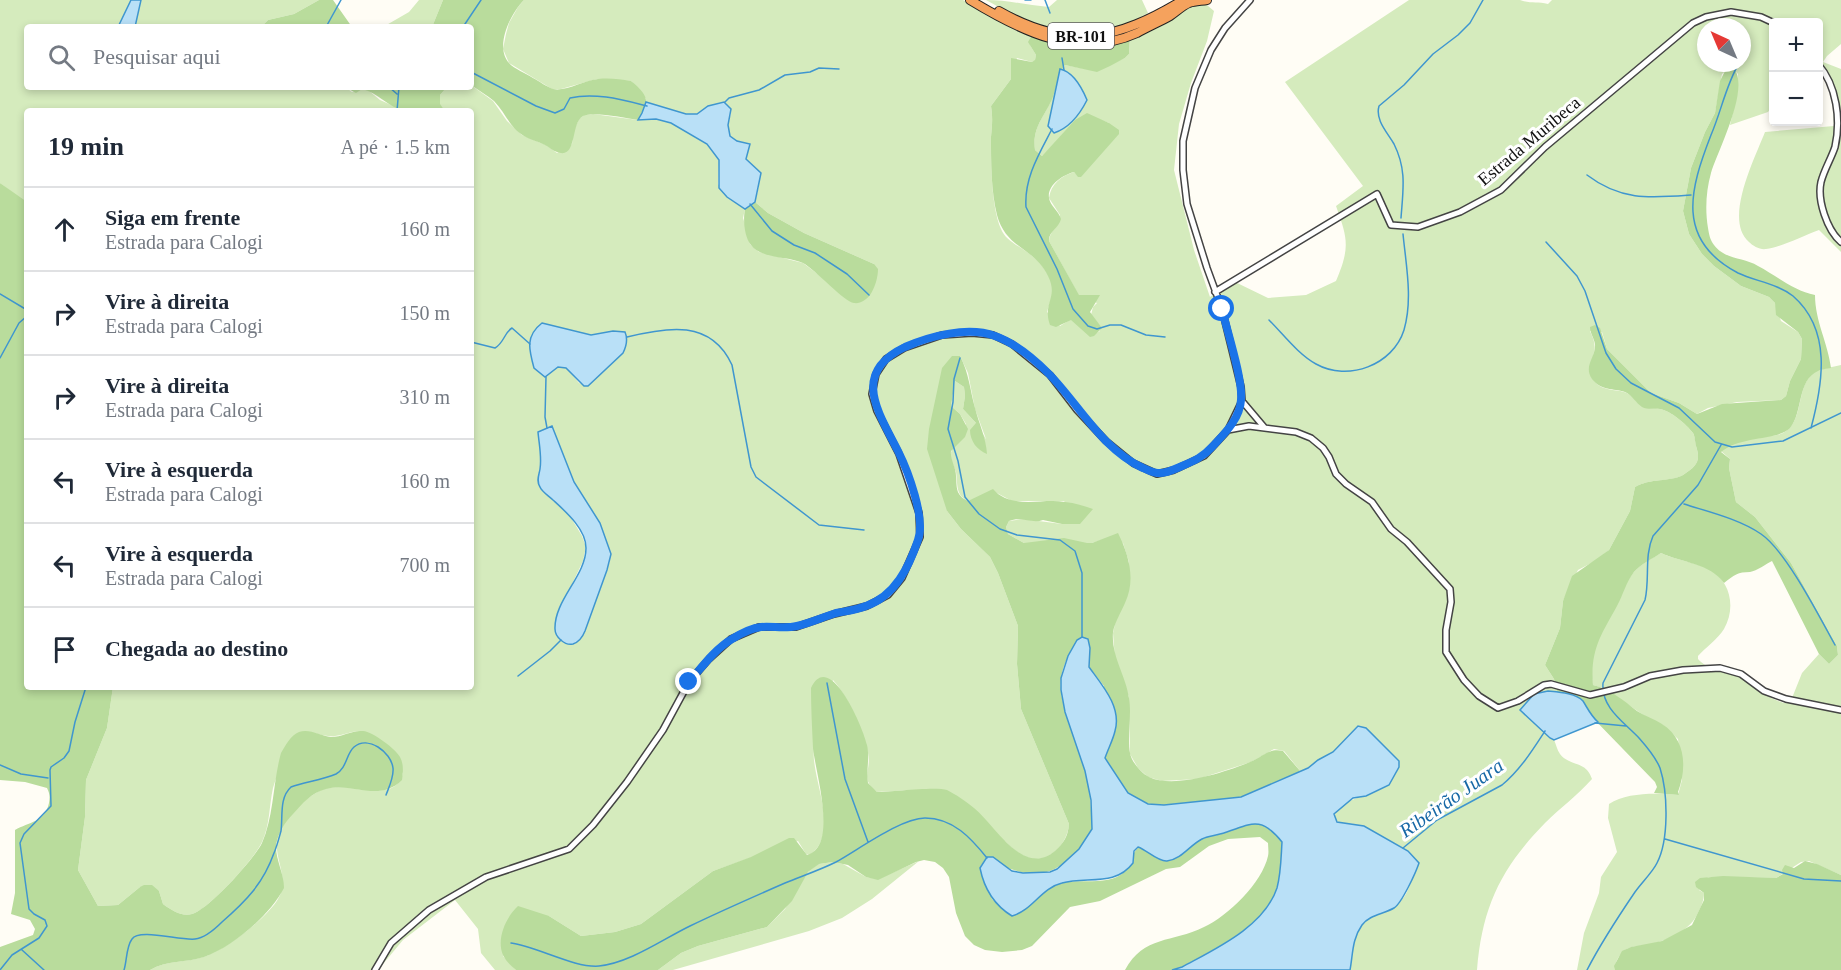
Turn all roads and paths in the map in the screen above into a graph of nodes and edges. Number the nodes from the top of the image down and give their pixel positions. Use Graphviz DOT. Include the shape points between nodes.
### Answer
graph roads {
  1 [pos="970,0"];
  2 [pos="980,0"];
  3 [pos="1183,0"];
  4 [pos="1207,0"];
  5 [pos="1250,0"];
  6 [pos="1769,21"];
  7 [pos="1823,71"];
  8 [pos="1840,123"];
  9 [pos="1841,242"];
  10 [pos="1215,292"];
  11 [pos="1242,401"];
  12 [pos="1265,427"];
  13 [pos="1228,430"];
  14 [pos="1841,710"];
  15 [pos="375,970"];
  1 -- 4 [label="highway, BR-101" via="1011,24 1067,43 1118,39 1154,25 1189,3"];
  2 -- 3 [label="highway, BR-101" via="1032,28 1086,36 1131,28"];
  5 -- 10 [label="street" via="1225,28 1207,59 1190,104 1183,141 1188,204"];
  6 -- 10 [label="street, Estrada Muribeca" via="1731,12 1706,17 1682,31 1545,147 1501,190 1461,213 1418,227 1391,225 1377,194"];
  7 -- 8 [label="street" via="1835,92"];
  8 -- 9 [label="street" via="1820,195 1831,230"];
  10 -- 11 [label="street"];
  11 -- 12 [label="street"];
  11 -- 13 [label="street"];
  12 -- 13 [label="street"];
  12 -- 14 [label="street" via="1296,432 1323,448 1336,474 1372,502 1391,529 1450,589 1446,630 1449,660 1479,696 1498,708 1544,685 1590,695 1650,676 1720,668 1741,674 1764,691 1786,699"];
  13 -- 15 [label="street" via="1204,456 1157,474 1133,463 1106,441 1050,375 1012,344 993,335 942,335 904,348 886,359 876,374 872,394 899,454 919,513 920,537 902,578 888,595 867,606 796,627 759,627 731,639 689,682 663,730 627,782 569,849 486,876 429,910 391,943"];
}
